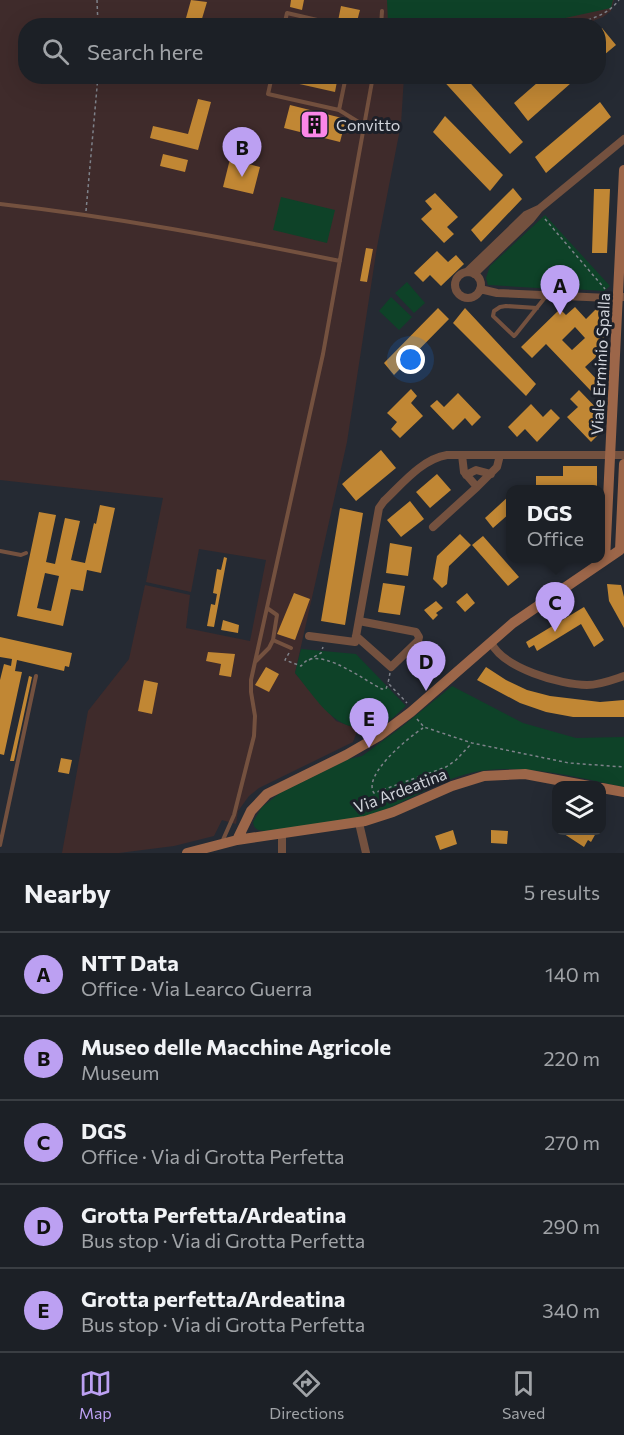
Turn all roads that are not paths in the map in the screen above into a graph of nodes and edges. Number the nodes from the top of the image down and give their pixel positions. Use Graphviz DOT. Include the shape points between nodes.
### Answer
graph roads {
  1 [pos="382,11"];
  2 [pos="286,18"];
  3 [pos="309,18"];
  4 [pos="382,18"];
  5 [pos="270,84"];
  6 [pos="344,84"];
  7 [pos="372,84"];
  8 [pos="339,110"];
  9 [pos="365,126"];
  10 [pos="624,140"];
  11 [pos="624,170"];
  12 [pos="0,204"];
  13 [pos="340,261"];
  14 [pos="471,273"];
  15 [pos="480,289"];
  16 [pos="547,295"];
  17 [pos="617,295"];
  18 [pos="537,308"];
  19 [pos="462,455"];
  20 [pos="500,455"];
  21 [pos="610,455"];
  22 [pos="624,455"];
  23 [pos="624,464"];
  24 [pos="491,474"];
  25 [pos="466,476"];
  26 [pos="477,487"];
  27 [pos="434,527"];
  28 [pos="0,551"];
  29 [pos="26,553"];
  30 [pos="605,560"];
  31 [pos="600,563"];
  32 [pos="267,609"];
  33 [pos="359,621"];
  34 [pos="309,636"];
  35 [pos="356,636"];
  36 [pos="273,640"];
  37 [pos="491,642"];
  38 [pos="291,648"];
  39 [pos="256,661"];
  40 [pos="36,676"];
  41 [pos="624,676"];
  42 [pos="562,781"];
  43 [pos="606,789"];
  44 [pos="624,792"];
  45 [pos="359,823"];
  46 [pos="282,833"];
  47 [pos="237,840"];
  48 [pos="0,844"];
  49 [pos="220,845"];
  50 [pos="187,853"];
  51 [pos="282,853"];
  52 [pos="366,853"];
  1 -- 4 [label="lane"];
  2 -- 3 [label="lane" via="287,13"];
  5 -- 8 [label="lane" via="268,94"];
  6 -- 8 [label="lane"];
  7 -- 9 [label="lane"];
  8 -- 9 [label="lane"];
  9 -- 13 [label="lane"];
  10 -- 14 [label="street" via="539,209"];
  11 -- 17 [label="main road, Viale Erminio Spalla"];
  12 -- 13 [label="lane" via="86,214"];
  13 -- 32 [label="lane"];
  14 -- 15 [label="street" via="479,280"];
  14 -- 15 [label="street" via="457,278 458,294 469,298"];
  15 -- 16 [label="street"];
  16 -- 17 [label="street"];
  16 -- 18 [label="lane"];
  17 -- 21 [label="main road, Viale Erminio Spalla"];
  18 -- 18 [label="lane" via="514,336 493,316 500,307"];
  19 -- 20 [label="street"];
  19 -- 25 [label="street"];
  19 -- 33 [label="street" via="441,456 426,463 379,508"];
  20 -- 21 [label="street"];
  20 -- 24 [label="street"];
  21 -- 22 [label="street"];
  21 -- 30 [label="main road, Viale Erminio Spalla"];
  23 -- 30 [label="main road" via="620,550"];
  24 -- 25 [label="street" via="476,470"];
  24 -- 26 [label="street"];
  25 -- 26 [label="street"];
  26 -- 27 [label="street"];
  28 -- 29 [label="lane"];
  31 -- 37 [label="main road" via="541,602"];
  32 -- 36 [label="lane" via="277,615"];
  32 -- 39 [label="lane"];
  33 -- 35 [label="street"];
  33 -- 35 [label="street" via="416,632 419,637 391,667"];
  34 -- 35 [label="street" via="355,642"];
  36 -- 38 [label="lane"];
  36 -- 39 [label="lane"];
  37 -- 41 [label="street" via="508,659 560,681 591,685"];
  37 -- 47 [label="main road" via="412,711 369,742 267,794 251,811"];
  39 -- 49 [label="lane" via="251,687 253,740 234,815"];
  40 -- 48 [label="lane"];
  42 -- 45 [label="main road, Via Ardeatina" via="492,775 452,786"];
  43 -- 44 [label="main road"];
  45 -- 46 [label="main road, Via Ardeatina"];
  45 -- 52 [label="street"];
  46 -- 47 [label="main road, Via Ardeatina"];
  46 -- 51 [label="street"];
  47 -- 49 [label="main road, Via Ardeatina"];
  49 -- 50 [label="main road, Via Ardeatina"];
}
